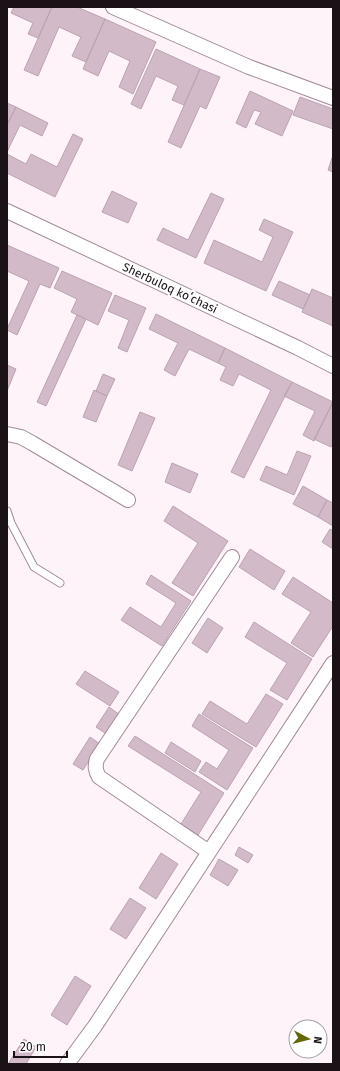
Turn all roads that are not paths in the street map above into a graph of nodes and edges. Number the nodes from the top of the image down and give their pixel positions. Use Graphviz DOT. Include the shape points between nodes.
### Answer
graph roads {
  1 [pos="113,7"];
  2 [pos="333,98"];
  3 [pos="7,211"];
  4 [pos="333,366"];
  5 [pos="7,434"];
  6 [pos="128,500"];
  7 [pos="7,511"];
  8 [pos="232,557"];
  9 [pos="60,583"];
  10 [pos="333,663"];
  11 [pos="209,852"];
  12 [pos="66,1064"];
  1 -- 2 [label="street" via="249,67"];
  3 -- 4 [label="street, Sherbuloq koʻchasi"];
  5 -- 6 [label="street" via="21,437"];
  7 -- 9 [label="lane" via="34,567"];
  8 -- 11 [label="street" via="95,765 99,777"];
  10 -- 11 [label="street"];
  11 -- 12 [label="street"];
}
